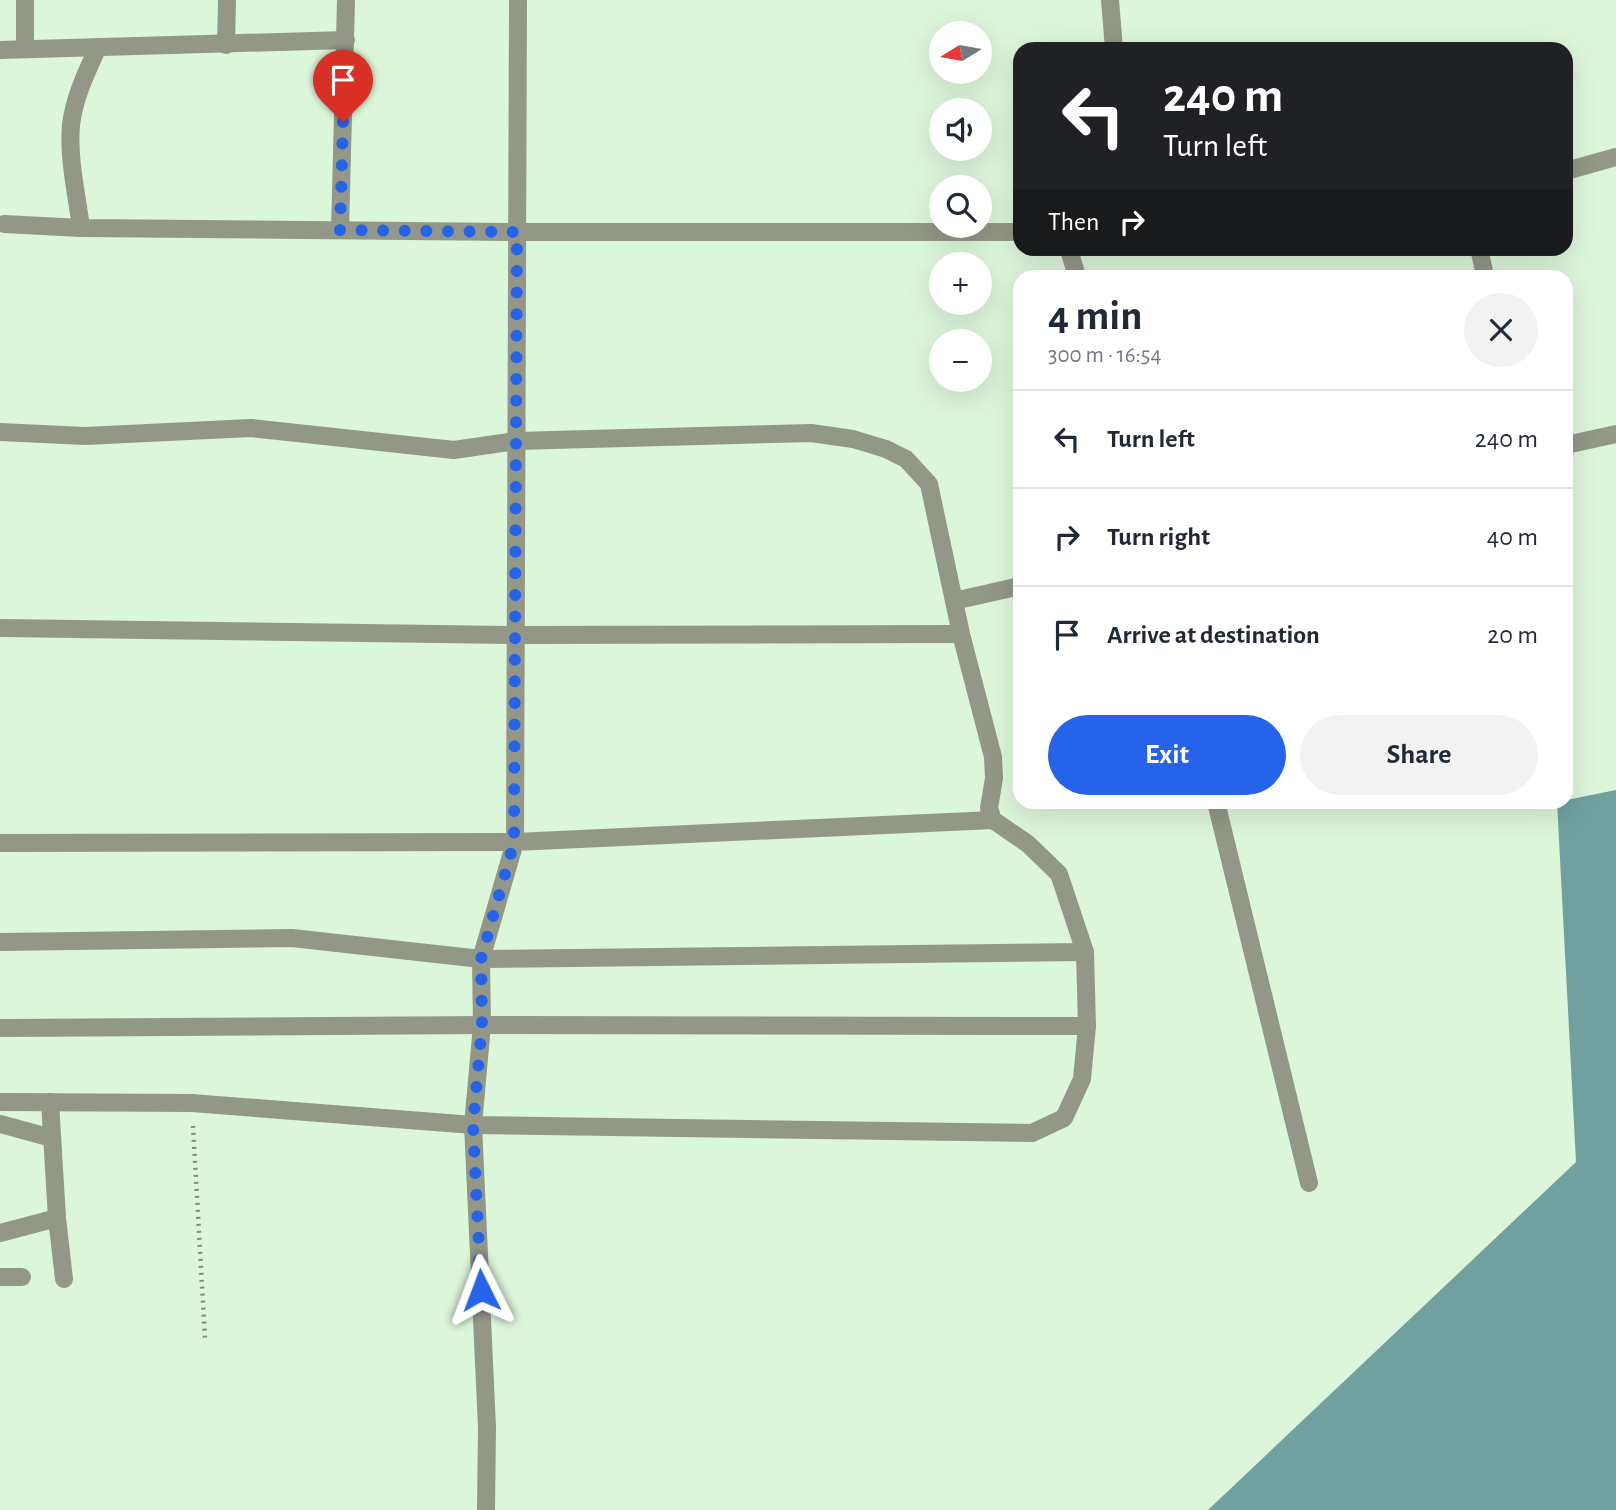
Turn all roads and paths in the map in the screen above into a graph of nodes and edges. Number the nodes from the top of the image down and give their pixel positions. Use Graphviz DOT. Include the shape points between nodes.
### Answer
graph roads {
  1 [pos="25,0"];
  2 [pos="228,0"];
  3 [pos="346,0"];
  4 [pos="518,0"];
  5 [pos="1110,0"];
  6 [pos="346,40"];
  7 [pos="1113,42"];
  8 [pos="226,45"];
  9 [pos="98,47"];
  10 [pos="25,48"];
  11 [pos="0,50"];
  12 [pos="1616,157"];
  13 [pos="1573,170"];
  14 [pos="4,225"];
  15 [pos="82,228"];
  16 [pos="340,230"];
  17 [pos="517,232"];
  18 [pos="1013,232"];
  19 [pos="0,432"];
  20 [pos="1616,434"];
  21 [pos="516,442"];
  22 [pos="1573,443"];
  23 [pos="1013,588"];
  24 [pos="954,601"];
  25 [pos="0,628"];
  26 [pos="961,634"];
  27 [pos="516,635"];
  28 [pos="1218,809"];
  29 [pos="993,820"];
  30 [pos="514,842"];
  31 [pos="0,843"];
  32 [pos="0,942"];
  33 [pos="1085,952"];
  34 [pos="481,959"];
  35 [pos="482,1025"];
  36 [pos="1087,1026"];
  37 [pos="0,1028"];
  38 [pos="0,1102"];
  39 [pos="50,1102"];
  40 [pos="192,1103"];
  41 [pos="0,1124"];
  42 [pos="473,1125"];
  43 [pos="52,1138"];
  44 [pos="1309,1183"];
  45 [pos="57,1218"];
  46 [pos="0,1233"];
  47 [pos="0,1277"];
  48 [pos="22,1277"];
  49 [pos="64,1279"];
  50 [pos="205,1338"];
  51 [pos="486,1510"];
  1 -- 10 [label="street"];
  2 -- 8 [label="street"];
  3 -- 6 [label="street"];
  4 -- 17 [label="street"];
  5 -- 7 [label="street"];
  6 -- 8 [label="street"];
  6 -- 16 [label="street"];
  8 -- 9 [label="street"];
  9 -- 10 [label="street"];
  9 -- 15 [label="street" via="71,124"];
  10 -- 11 [label="street"];
  12 -- 13 [label="street"];
  14 -- 15 [label="street"];
  15 -- 16 [label="street"];
  16 -- 17 [label="street"];
  17 -- 18 [label="street"];
  17 -- 21 [label="street"];
  19 -- 21 [label="street" via="85,436 251,428 454,450"];
  20 -- 22 [label="street"];
  21 -- 24 [label="street" via="811,433 886,449 906,459 929,484"];
  21 -- 27 [label="street"];
  23 -- 24 [label="street"];
  24 -- 26 [label="street"];
  25 -- 27 [label="street"];
  26 -- 27 [label="street"];
  26 -- 29 [label="street" via="993,757 989,808"];
  27 -- 30 [label="street"];
  28 -- 44 [label="street"];
  29 -- 30 [label="street"];
  29 -- 33 [label="street" via="1028,844 1059,874"];
  30 -- 31 [label="street"];
  30 -- 34 [label="street"];
  32 -- 34 [label="street" via="292,938"];
  33 -- 34 [label="street"];
  33 -- 36 [label="street"];
  34 -- 35 [label="street"];
  35 -- 36 [label="street"];
  35 -- 37 [label="street"];
  35 -- 42 [label="street"];
  36 -- 42 [label="street" via="1082,1079 1064,1118 1032,1133"];
  38 -- 39 [label="street"];
  39 -- 40 [label="street"];
  39 -- 43 [label="street"];
  40 -- 42 [label="street"];
  40 -- 50 [label="path"];
  41 -- 43 [label="street"];
  42 -- 51 [label="street" via="487,1427"];
  43 -- 45 [label="street"];
  45 -- 46 [label="street"];
  45 -- 49 [label="street"];
  47 -- 48 [label="street"];
}
